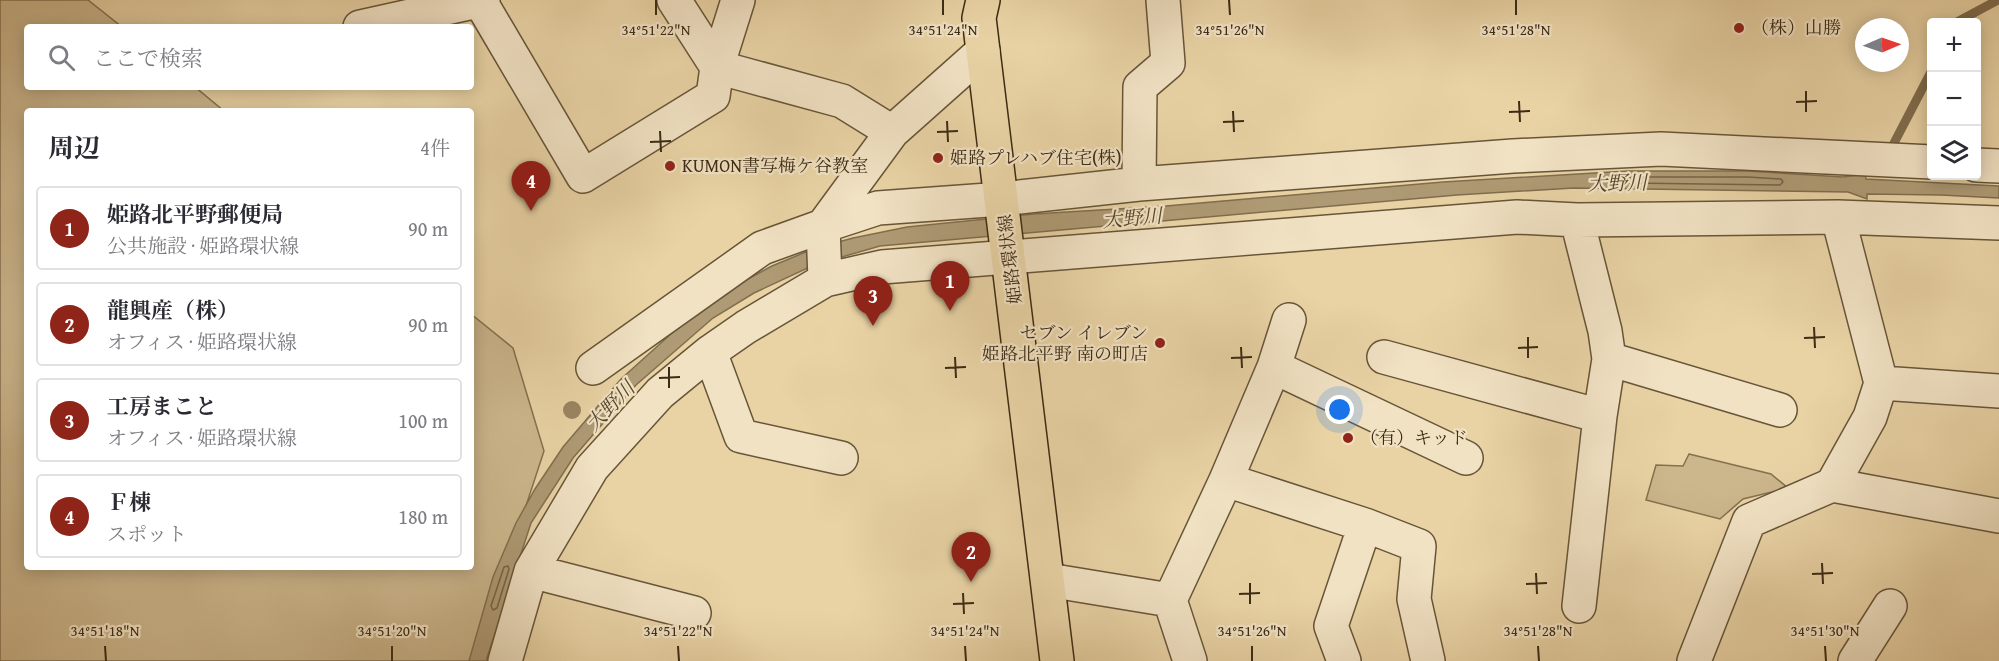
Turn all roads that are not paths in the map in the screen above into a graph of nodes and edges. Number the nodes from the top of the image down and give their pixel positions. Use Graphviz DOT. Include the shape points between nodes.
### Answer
graph roads {
  1 [pos="674,0"];
  2 [pos="738,0"];
  3 [pos="983,0"];
  4 [pos="1163,0"];
  5 [pos="482,1"];
  6 [pos="374,24"];
  7 [pos="983,51"];
  8 [pos="717,67"];
  9 [pos="892,132"];
  10 [pos="1927,162"];
  11 [pos="1981,165"];
  12 [pos="1999,166"];
  13 [pos="1139,184"];
  14 [pos="1002,199"];
  15 [pos="1838,217"];
  16 [pos="1577,220"];
  17 [pos="1999,223"];
  18 [pos="823,226"];
  19 [pos="1010,256"];
  20 [pos="825,280"];
  21 [pos="1289,320"];
  22 [pos="710,352"];
  23 [pos="1384,357"];
  24 [pos="1609,358"];
  25 [pos="1274,367"];
  26 [pos="593,368"];
  27 [pos="1881,383"];
  28 [pos="1999,392"];
  29 [pos="1780,410"];
  30 [pos="1600,416"];
  31 [pos="841,458"];
  32 [pos="1466,458"];
  33 [pos="1226,480"];
  34 [pos="1832,485"];
  35 [pos="1999,516"];
  36 [pos="1365,525"];
  37 [pos="531,571"];
  38 [pos="1048,580"];
  39 [pos="1170,600"];
  40 [pos="1579,606"];
  41 [pos="1890,606"];
  42 [pos="694,613"];
  43 [pos="505,661"];
  44 [pos="1057,661"];
  45 [pos="1190,661"];
  46 [pos="1344,661"];
  47 [pos="1428,661"];
  48 [pos="1694,661"];
  49 [pos="1855,661"];
  1 -- 8 [label="street"];
  2 -- 8 [label="street"];
  3 -- 7 [label="main road, 姫路環状線"];
  4 -- 13 [label="street" via="1168,63 1140,87"];
  5 -- 6 [label="street"];
  5 -- 8 [label="street" via="583,176 713,96"];
  7 -- 9 [label="street"];
  7 -- 14 [label="main road, 姫路環状線"];
  8 -- 9 [label="street" via="842,101"];
  9 -- 18 [label="street"];
  10 -- 13 [label="street" via="1660,149"];
  11 -- 12 [label="street"];
  13 -- 14 [label="street"];
  14 -- 18 [label="street" via="878,208"];
  14 -- 19 [label="main road, 姫路環状線"];
  15 -- 16 [label="street"];
  15 -- 17 [label="street"];
  15 -- 27 [label="street"];
  16 -- 19 [label="street" via="1517,217"];
  16 -- 24 [label="street"];
  18 -- 20 [label="street"];
  18 -- 26 [label="street" via="762,248"];
  19 -- 20 [label="street" via="882,267"];
  19 -- 38 [label="main road, 姫路環状線"];
  20 -- 22 [label="street"];
  21 -- 25 [label="street"];
  22 -- 31 [label="street" via="741,436"];
  22 -- 37 [label="street" via="660,393 592,468"];
  23 -- 30 [label="street"];
  24 -- 29 [label="street"];
  24 -- 30 [label="street"];
  25 -- 32 [label="street"];
  25 -- 33 [label="street"];
  27 -- 28 [label="street"];
  27 -- 34 [label="street" via="1870,417"];
  30 -- 40 [label="street"];
  33 -- 36 [label="street"];
  33 -- 39 [label="street"];
  34 -- 35 [label="street"];
  34 -- 48 [label="street" via="1749,521"];
  36 -- 46 [label="street" via="1331,626"];
  36 -- 47 [label="street" via="1419,546 1414,599"];
  37 -- 42 [label="street"];
  37 -- 43 [label="street"];
  38 -- 39 [label="street"];
  38 -- 44 [label="main road, 姫路環状線"];
  39 -- 45 [label="street"];
  41 -- 49 [label="street"];
}
